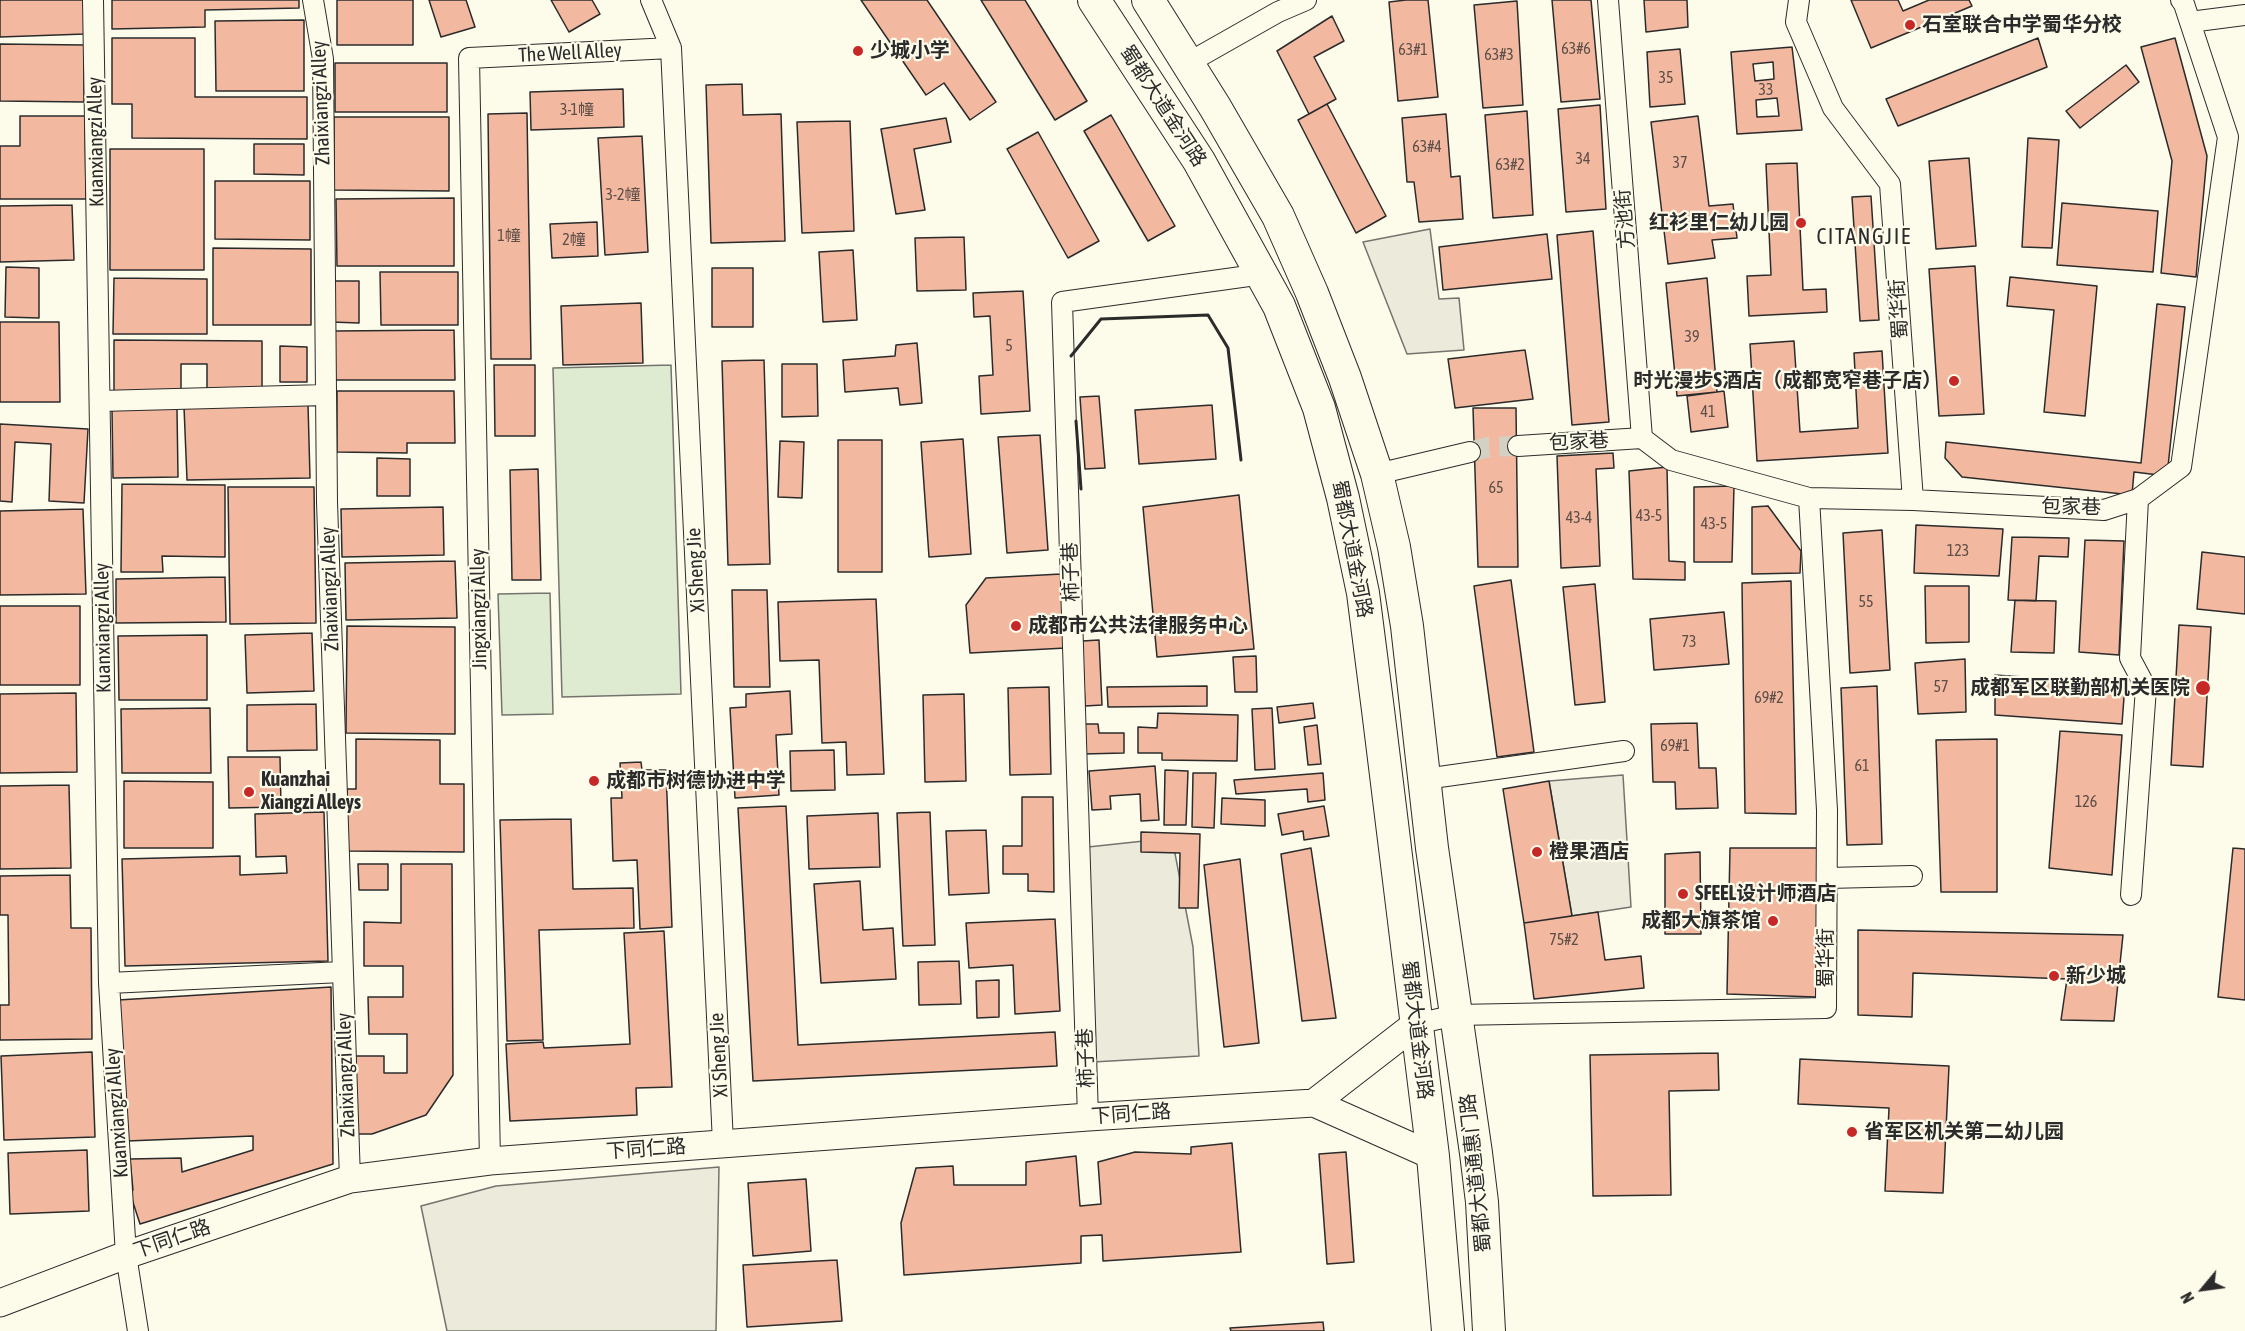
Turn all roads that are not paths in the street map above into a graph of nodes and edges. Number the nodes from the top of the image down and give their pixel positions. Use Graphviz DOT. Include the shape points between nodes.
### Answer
graph roads {
  1 [pos="93,0"];
  2 [pos="313,0"];
  3 [pos="651,0"];
  4 [pos="1094,0"];
  5 [pos="1148,0"];
  6 [pos="1306,0"];
  7 [pos="1608,0"];
  8 [pos="1799,0"];
  9 [pos="2181,0"];
  10 [pos="2245,15"];
  11 [pos="2190,22"];
  12 [pos="671,48"];
  13 [pos="469,58"];
  14 [pos="1188,63"];
  15 [pos="1263,274"];
  16 [pos="325,395"];
  17 [pos="100,401"];
  18 [pos="1642,438"];
  19 [pos="1518,446"];
  20 [pos="1470,452"];
  21 [pos="1377,474"];
  22 [pos="1809,498"];
  23 [pos="2138,499"];
  24 [pos="1913,500"];
  25 [pos="1624,751"];
  26 [pos="1425,779"];
  27 [pos="1912,876"];
  28 [pos="1827,878"];
  29 [pos="2131,895"];
  30 [pos="342,972"];
  31 [pos="109,983"];
  32 [pos="1456,1015"];
  33 [pos="1416,1024"];
  34 [pos="1314,1103"];
  35 [pos="1088,1117"];
  36 [pos="723,1143"];
  37 [pos="1476,1153"];
  38 [pos="1433,1156"];
  39 [pos="490,1161"];
  40 [pos="350,1179"];
  41 [pos="126,1255"];
  42 [pos="0,1303"];
  43 [pos="138,1331"];
  44 [pos="1448,1331"];
  45 [pos="1489,1331"];
  1 -- 17 [label="street, Kuanxiangzi Alley"];
  2 -- 16 [label="street, Zhaixiangzi Alley" via="324,59"];
  3 -- 12 [label="street, Xi Sheng Jie"];
  4 -- 15 [label="main road, 蜀都大道金河路" via="1199,161"];
  5 -- 14 [label="main road, 蜀都大道金河路"];
  6 -- 14 [label="street"];
  7 -- 18 [label="street, 方池街"];
  8 -- 24 [label="street, 蜀华街" via="1796,22 1833,108 1890,184"];
  9 -- 11 [label="street, 包家巷"];
  10 -- 11 [label="street"];
  11 -- 23 [label="street, 包家巷" via="2229,137 2181,467"];
  12 -- 13 [label="street, The Well Alley"];
  12 -- 36 [label="street, Xi Sheng Jie"];
  13 -- 39 [label="street, Jingxiangzi Alley"];
  14 -- 21 [label="main road, 蜀都大道金河路" via="1278,216 1345,378"];
  15 -- 33 [label="main road, 蜀都大道金河路" via="1319,408 1344,498 1363,593"];
  15 -- 35 [label="street, 柿子巷" via="1062,302"];
  16 -- 17 [label="street"];
  16 -- 30 [label="street, Zhaixiangzi Alley"];
  17 -- 31 [label="street, Kuanxiangzi Alley"];
  18 -- 19 [label="street, 包家巷"];
  18 -- 22 [label="street, 包家巷" via="1671,460"];
  20 -- 21 [label="street"];
  21 -- 26 [label="main road, 蜀都大道金河路" via="1407,626"];
  22 -- 24 [label="street, 包家巷"];
  22 -- 28 [label="street, 蜀华街" via="1827,810"];
  23 -- 24 [label="street, 包家巷" via="2104,510"];
  23 -- 29 [label="street" via="2130,658 2146,688"];
  25 -- 26 [label="street"];
  26 -- 32 [label="main road, 蜀都大道金河路"];
  27 -- 28 [label="street"];
  28 -- 32 [label="street, 蜀华街" via="1826,1008"];
  30 -- 31 [label="street"];
  30 -- 40 [label="street, Zhaixiangzi Alley"];
  31 -- 41 [label="street, Kuanxiangzi Alley"];
  32 -- 33 [label="street, 蜀华街"];
  32 -- 37 [label="main road, 蜀都大道通惠门路"];
  33 -- 34 [label="street"];
  33 -- 37 [label="main road"];
  33 -- 38 [label="main road, 蜀都大道金河路"];
  34 -- 35 [label="street, 下同仁路"];
  34 -- 38 [label="street, 下同仁路"];
  35 -- 36 [label="street, 下同仁路"];
  36 -- 39 [label="street, 下同仁路"];
  37 -- 45 [label="main road, 蜀都大道通惠门路"];
  38 -- 44 [label="main road, 蜀都大道通惠门路"];
  39 -- 40 [label="street, 下同仁路"];
  40 -- 41 [label="street, 下同仁路"];
  41 -- 42 [label="street, 下同仁路"];
  41 -- 43 [label="street, Kuanxiangzi Alley"];
}
